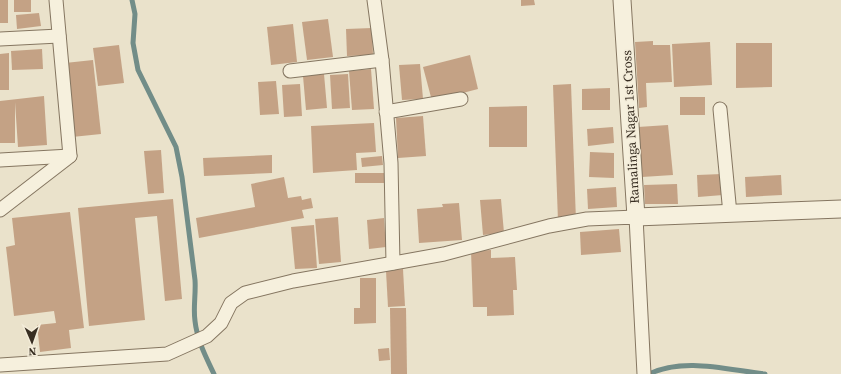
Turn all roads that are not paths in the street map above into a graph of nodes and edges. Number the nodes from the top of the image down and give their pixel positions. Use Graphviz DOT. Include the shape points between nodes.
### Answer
graph roads {
  1 [pos="56,0"];
  2 [pos="374,0"];
  3 [pos="622,0"];
  4 [pos="59,36"];
  5 [pos="0,40"];
  6 [pos="382,60"];
  7 [pos="290,71"];
  8 [pos="461,99"];
  9 [pos="720,109"];
  10 [pos="386,112"];
  11 [pos="70,156"];
  12 [pos="0,160"];
  13 [pos="841,209"];
  14 [pos="0,210"];
  15 [pos="730,214"];
  16 [pos="636,217"];
  17 [pos="393,263"];
  18 [pos="0,365"];
  19 [pos="35,368"];
  20 [pos="644,368"];
  1 -- 4 [label="street"];
  2 -- 6 [label="street"];
  3 -- 16 [label="street, Ramalinga Nagar 1st Cross"];
  4 -- 5 [label="street"];
  4 -- 11 [label="street"];
  6 -- 7 [label="street"];
  6 -- 10 [label="street"];
  8 -- 10 [label="street"];
  9 -- 15 [label="street"];
  10 -- 17 [label="street" via="391,163"];
  11 -- 12 [label="street"];
  11 -- 14 [label="street"];
  13 -- 15 [label="street, Ramalinga Nagar 1st Cross"];
  15 -- 16 [label="street, Ramalinga Nagar 1st Cross"];
  16 -- 17 [label="street" via="587,220 549,226 444,254"];
  16 -- 20 [label="street"];
  17 -- 19 [label="street" via="293,280 245,293 231,303 221,323 207,336 167,354"];
  18 -- 19 [label="street"];
}
